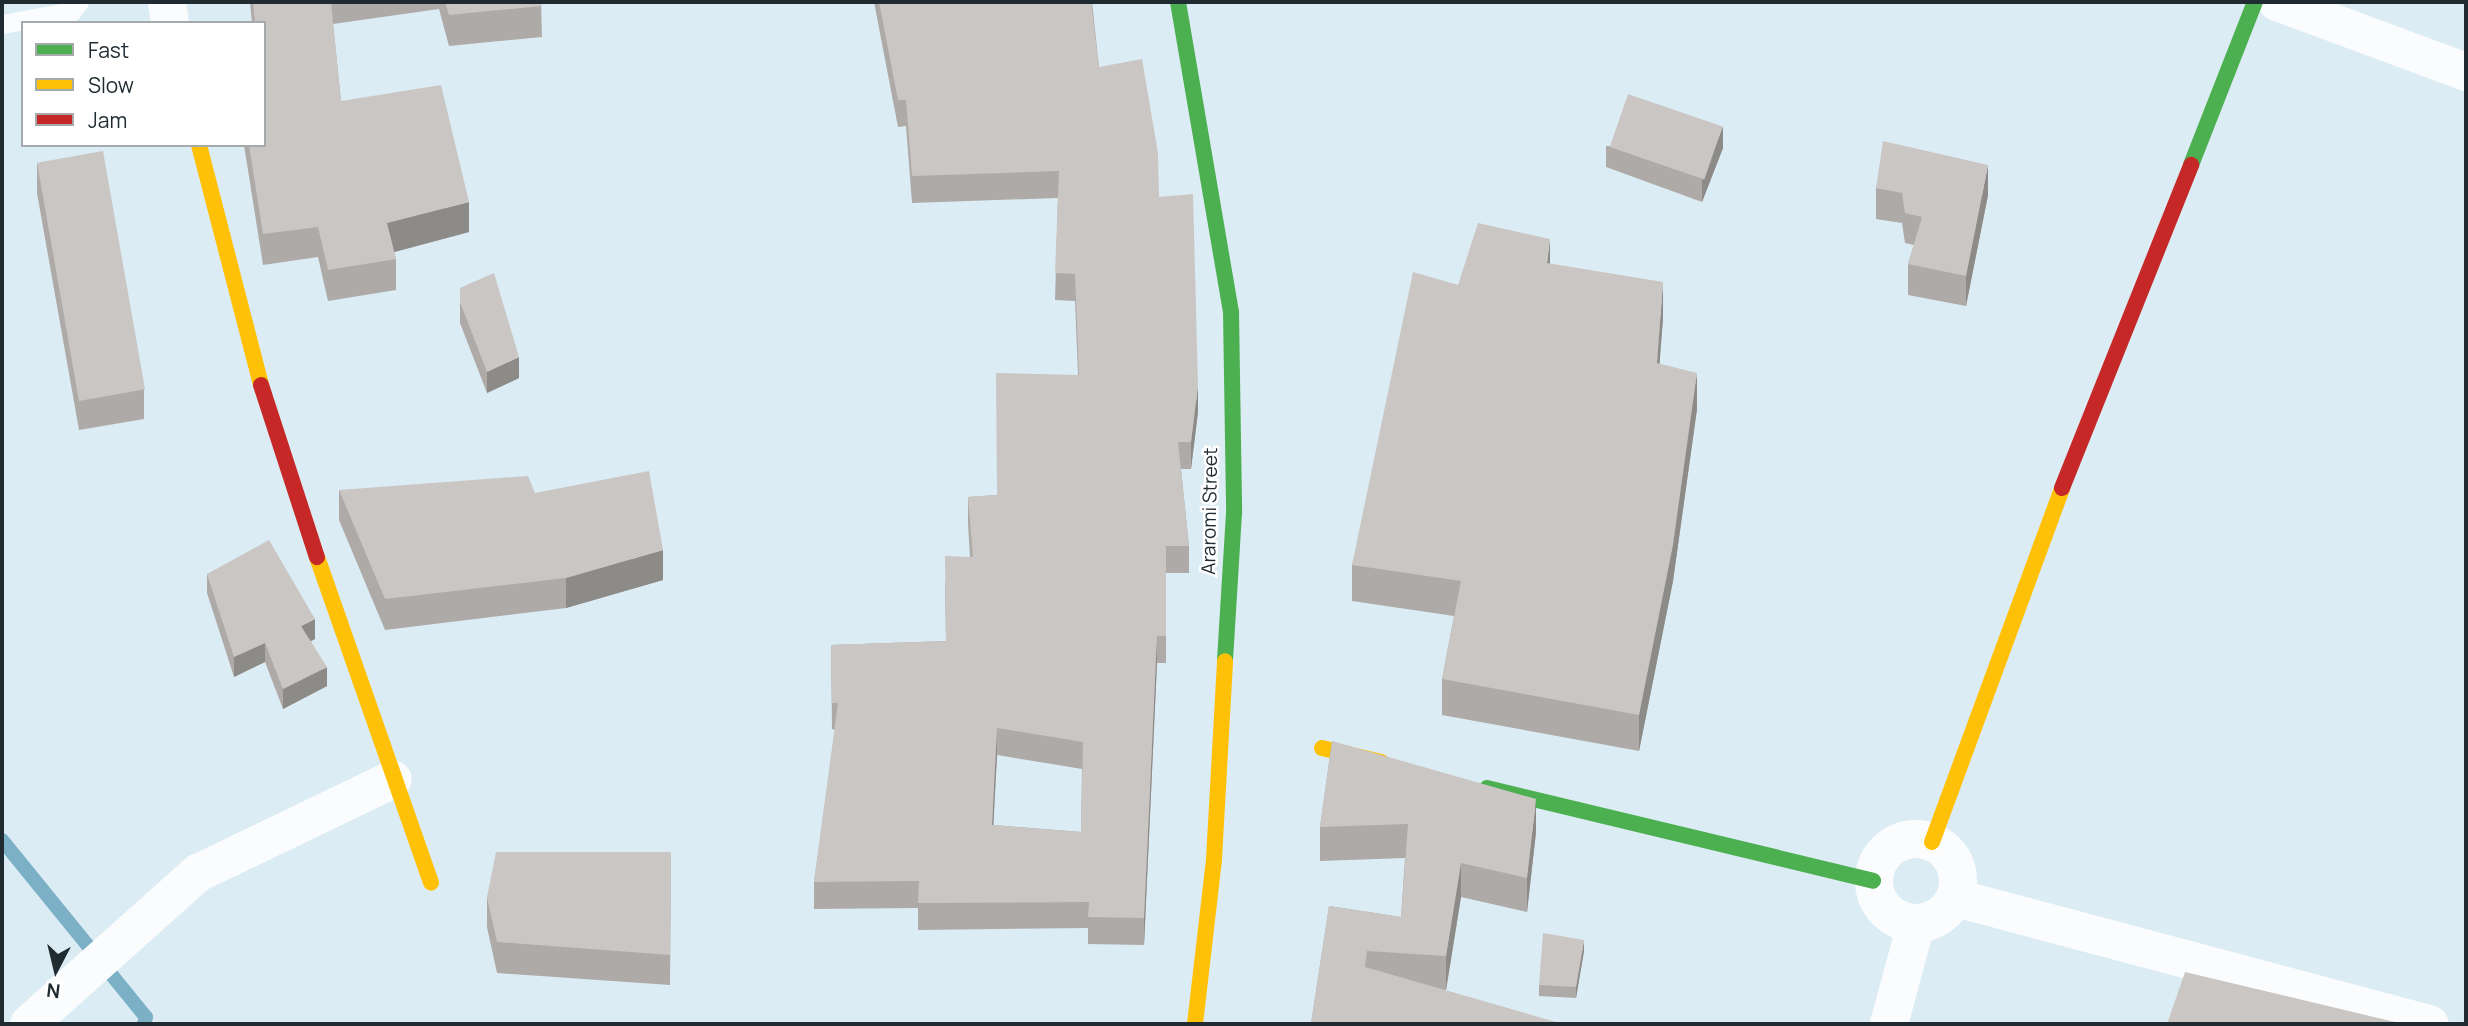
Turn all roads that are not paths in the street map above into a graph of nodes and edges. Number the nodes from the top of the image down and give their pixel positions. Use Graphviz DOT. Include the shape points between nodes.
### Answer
graph roads {
  1 [pos="79,2"];
  2 [pos="167,2"];
  3 [pos="1178,2"];
  4 [pos="2255,2"];
  5 [pos="2277,2"];
  6 [pos="170,21"];
  7 [pos="2,24"];
  8 [pos="2466,72"];
  9 [pos="200,147"];
  10 [pos="1322,748"];
  11 [pos="1403,767"];
  12 [pos="393,779"];
  13 [pos="1470,783"];
  14 [pos="1932,842"];
  15 [pos="1873,881"];
  16 [pos="431,883"];
  17 [pos="1956,898"];
  18 [pos="1916,924"];
  19 [pos="29,1024"];
  20 [pos="1195,1024"];
  21 [pos="1889,1024"];
  22 [pos="2430,1024"];
  1 -- 7 [label="lane" via="72,11"];
  2 -- 6 [label="street"];
  3 -- 20 [label="street, Araromi Street" via="1231,326 1233,527 1214,859"];
  4 -- 14 [label="street" via="2047,527"];
  5 -- 8 [label="street"];
  9 -- 12 [label="street" via="269,418"];
  10 -- 11 [label="street"];
  12 -- 16 [label="street"];
  12 -- 19 [label="street" via="198,873"];
  13 -- 15 [label="street"];
  14 -- 15 [label="street" via="1899,842 1876,864"];
  14 -- 17 [label="street" via="1956,865"];
  15 -- 18 [label="street" via="1886,911"];
  17 -- 18 [label="street" via="1933,921"];
  17 -- 22 [label="street"];
  18 -- 21 [label="street"];
}
